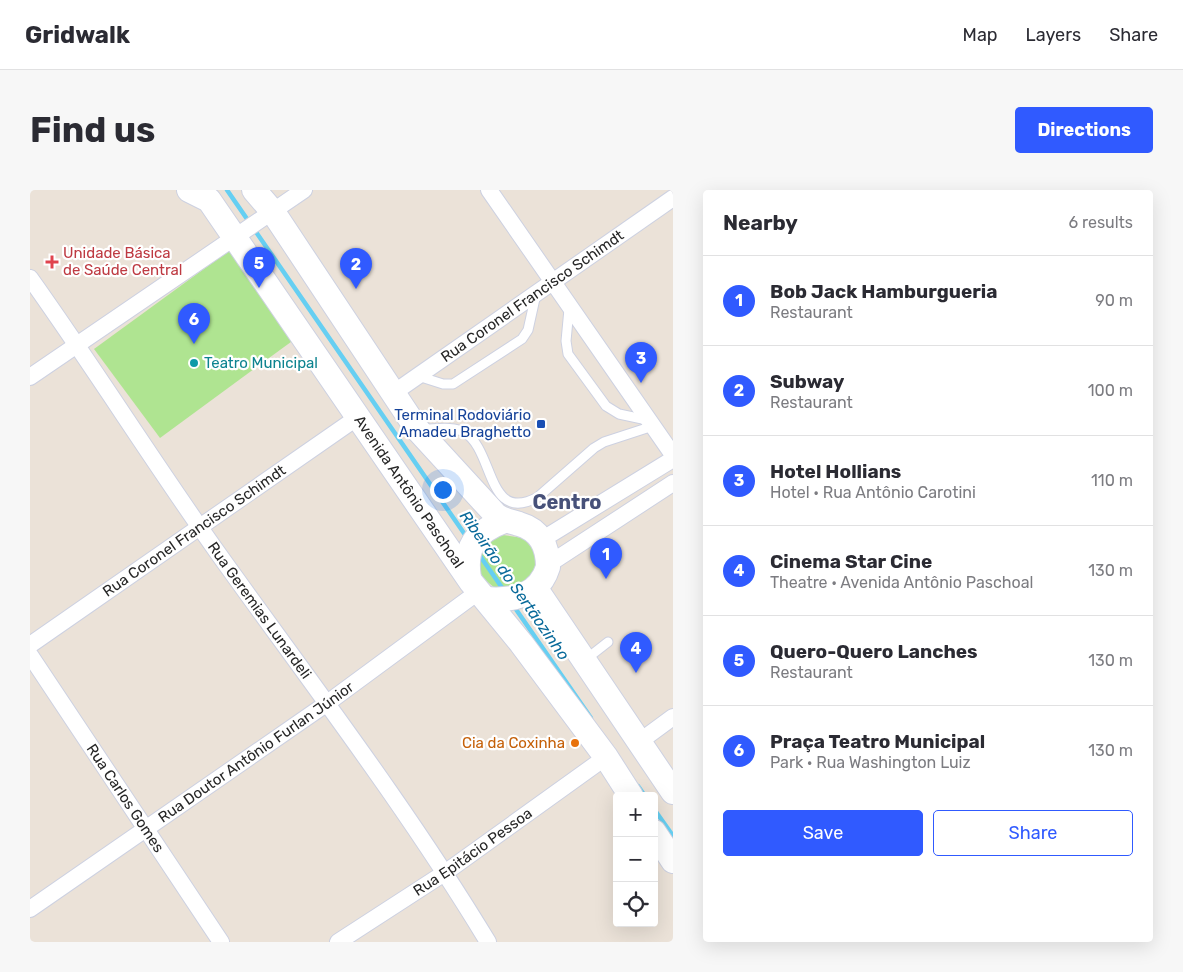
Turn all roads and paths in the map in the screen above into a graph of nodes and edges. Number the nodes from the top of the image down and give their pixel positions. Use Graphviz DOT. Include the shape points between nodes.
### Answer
graph roads {
  1 [pos="189,190"];
  2 [pos="254,190"];
  3 [pos="304,190"];
  4 [pos="489,190"];
  5 [pos="673,198"];
  6 [pos="253,224"];
  7 [pos="30,278"];
  8 [pos="551,283"];
  9 [pos="536,294"];
  10 [pos="569,309"];
  11 [pos="77,344"];
  12 [pos="418,376"];
  13 [pos="30,377"];
  14 [pos="392,394"];
  15 [pos="358,417"];
  16 [pos="651,423"];
  17 [pos="417,429"];
  18 [pos="673,455"];
  19 [pos="673,459"];
  20 [pos="673,483"];
  21 [pos="496,524"];
  22 [pos="199,527"];
  23 [pos="543,539"];
  24 [pos="548,564"];
  25 [pos="534,590"];
  26 [pos="484,592"];
  27 [pos="608,642"];
  28 [pos="30,645"];
  29 [pos="30,655"];
  30 [pos="584,660"];
  31 [pos="326,704"];
  32 [pos="673,717"];
  33 [pos="639,742"];
  34 [pos="606,757"];
  35 [pos="628,792"];
  36 [pos="673,792"];
  37 [pos="145,829"];
  38 [pos="657,837"];
  39 [pos="673,861"];
  40 [pos="446,872"];
  41 [pos="30,909"];
  42 [pos="221,942"];
  43 [pos="338,942"];
  44 [pos="488,942"];
  1 -- 6 [label="main road, Avenida Antônio Paschoal"];
  2 -- 6 [label="main road, Avenida Antônio Paschoal"];
  3 -- 6 [label="street"];
  4 -- 8 [label="street"];
  5 -- 8 [label="street, Rua Coronel Francisco Schimdt"];
  6 -- 11 [label="street"];
  6 -- 14 [label="main road, Avenida Antônio Paschoal"];
  6 -- 15 [label="main road, Avenida Antônio Paschoal"];
  7 -- 11 [label="street, Rua Geremias Lunardeli"];
  8 -- 9 [label="street, Rua Coronel Francisco Schimdt"];
  8 -- 10 [label="street"];
  9 -- 12 [label="street, Rua Coronel Francisco Schimdt"];
  9 -- 12 [label="lane" via="528,330 522,339 453,384"];
  10 -- 16 [label="street"];
  10 -- 16 [label="lane" via="568,354 606,406 619,414"];
  11 -- 13 [label="street"];
  11 -- 22 [label="street, Rua Geremias Lunardeli"];
  12 -- 14 [label="street, Rua Coronel Francisco Schimdt"];
  14 -- 17 [label="main road, Avenida Antônio Paschoal"];
  15 -- 22 [label="street, Rua Coronel Francisco Schimdt"];
  15 -- 26 [label="main road, Avenida Antônio Paschoal"];
  16 -- 17 [label="lane" via="599,446 538,497 517,504 505,499 497,490 480,451 463,431"];
  16 -- 18 [label="street"];
  17 -- 21 [label="main road, Avenida Antônio Paschoal"];
  19 -- 23 [label="street"];
  20 -- 24 [label="street"];
  21 -- 23 [label="main road" via="519,524"];
  21 -- 26 [label="main road" via="474,541 467,553"];
  22 -- 28 [label="street, Rua Coronel Francisco Schimdt"];
  22 -- 31 [label="street, Rua Geremias Lunardeli"];
  23 -- 24 [label="main road"];
  24 -- 25 [label="main road" via="546,575"];
  25 -- 26 [label="main road, Rua Doutor Antônio Furlan Júnior" via="515,599"];
  25 -- 30 [label="main road"];
  26 -- 31 [label="street, Rua Doutor Antônio Furlan Júnior"];
  26 -- 34 [label="main road, Avenida Antônio Paschoal"];
  27 -- 30 [label="lane"];
  29 -- 37 [label="street, Rua Carlos Gomes"];
  30 -- 33 [label="main road"];
  31 -- 37 [label="street, Rua Doutor Antônio Furlan Júnior"];
  31 -- 40 [label="street, Rua Geremias Lunardeli"];
  32 -- 33 [label="street"];
  33 -- 36 [label="main road"];
  34 -- 35 [label="main road, Avenida Antônio Paschoal"];
  34 -- 40 [label="street, Rua Epitácio Pessoa"];
  37 -- 41 [label="street, Rua Doutor Antônio Furlan Júnior"];
  37 -- 42 [label="street, Rua Carlos Gomes"];
  38 -- 39 [label="main road"];
  40 -- 43 [label="street, Rua Epitácio Pessoa"];
  40 -- 44 [label="street, Rua Geremias Lunardeli"];
}
